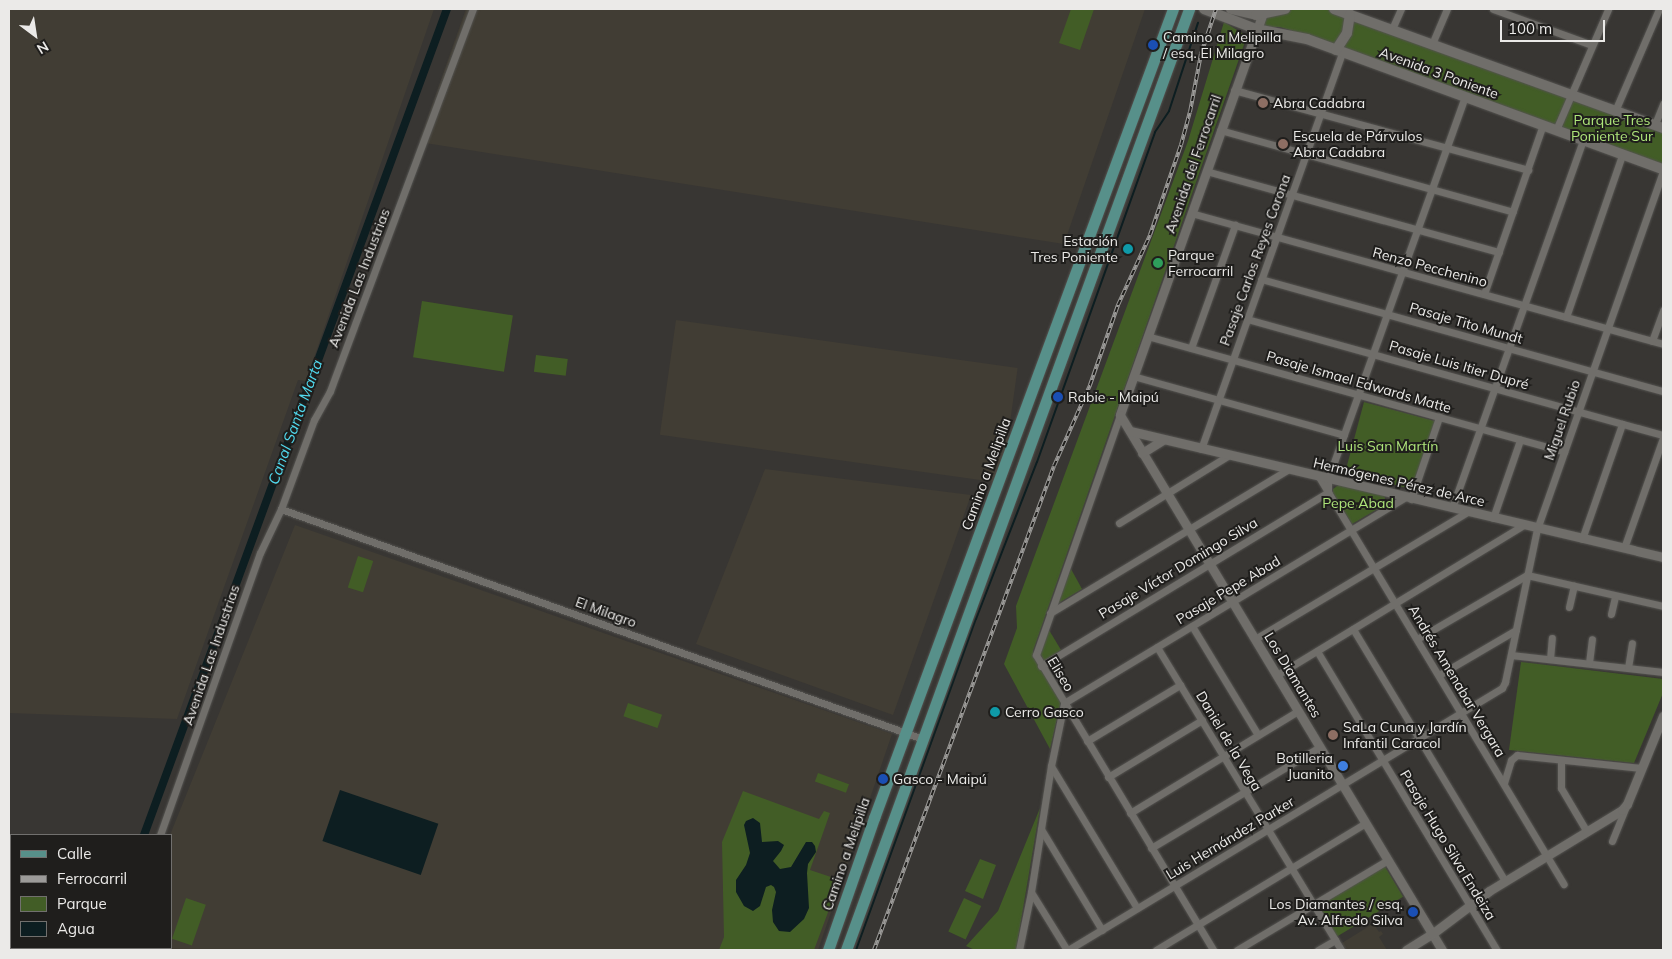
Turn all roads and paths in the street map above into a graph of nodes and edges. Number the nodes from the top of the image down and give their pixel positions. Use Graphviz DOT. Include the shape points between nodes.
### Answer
graph roads {
  1 [pos="473,9"];
  2 [pos="1173,9"];
  3 [pos="1189,9"];
  4 [pos="1204,9"];
  5 [pos="1231,9"];
  6 [pos="1285,9"];
  7 [pos="1334,9"];
  8 [pos="1401,9"];
  9 [pos="1447,9"];
  10 [pos="1493,9"];
  11 [pos="1608,9"];
  12 [pos="1659,9"];
  13 [pos="1263,12"];
  14 [pos="1352,13"];
  15 [pos="1256,29"];
  16 [pos="1392,30"];
  17 [pos="1432,44"];
  18 [pos="1592,45"];
  19 [pos="1339,51"];
  20 [pos="1234,90"];
  21 [pos="1571,94"];
  22 [pos="1465,97"];
  23 [pos="1663,104"];
  24 [pos="1615,111"];
  25 [pos="1320,113"];
  26 [pos="1544,125"];
  27 [pos="1659,126"];
  28 [pos="1220,130"];
  29 [pos="1556,130"];
  30 [pos="1583,140"];
  31 [pos="1445,149"];
  32 [pos="1306,154"];
  33 [pos="1622,154"];
  34 [pos="1206,170"];
  35 [pos="1528,170"];
  36 [pos="1663,171"];
  37 [pos="1431,189"];
  38 [pos="1291,194"];
  39 [pos="1513,212"];
  40 [pos="1191,213"];
  41 [pos="1235,225"];
  42 [pos="1417,229"];
  43 [pos="1276,237"];
  44 [pos="1499,252"];
  45 [pos="1402,272"];
  46 [pos="1261,280"];
  47 [pos="1484,294"];
  48 [pos="1524,306"];
  49 [pos="1663,310"];
  50 [pos="1387,314"];
  51 [pos="1566,317"];
  52 [pos="1247,319"];
  53 [pos="1608,328"];
  54 [pos="1147,336"];
  55 [pos="1652,341"];
  56 [pos="1663,344"];
  57 [pos="1191,348"];
  58 [pos="1509,348"];
  59 [pos="1373,354"];
  60 [pos="1232,360"];
  61 [pos="1593,371"];
  62 [pos="1133,376"];
  63 [pos="1494,388"];
  64 [pos="1663,391"];
  65 [pos="1358,395"];
  66 [pos="1218,400"];
  67 [pos="1579,411"];
  68 [pos="1120,415"];
  69 [pos="1439,418"];
  70 [pos="1622,424"];
  71 [pos="1480,429"];
  72 [pos="1130,432"];
  73 [pos="1344,435"];
  74 [pos="1663,436"];
  75 [pos="1163,440"];
  76 [pos="1520,440"];
  77 [pos="1015,441"];
  78 [pos="1029,447"];
  79 [pos="1201,449"];
  80 [pos="1564,452"];
  81 [pos="1142,453"];
  82 [pos="1229,455"];
  83 [pos="1287,470"];
  84 [pos="1323,478"];
  85 [pos="1328,492"];
  86 [pos="1167,493"];
  87 [pos="1408,498"];
  88 [pos="991,506"];
  89 [pos="281,508"];
  90 [pos="1452,508"];
  91 [pos="1006,511"];
  92 [pos="1467,512"];
  93 [pos="1493,518"];
  94 [pos="1119,522"];
  95 [pos="1524,526"];
  96 [pos="1189,529"];
  97 [pos="1538,529"];
  98 [pos="1351,530"];
  99 [pos="1582,539"];
  100 [pos="1624,548"];
  101 [pos="1663,557"];
  102 [pos="1209,563"];
  103 [pos="1374,568"];
  104 [pos="1527,575"];
  105 [pos="1574,586"];
  106 [pos="1615,596"];
  107 [pos="1232,602"];
  108 [pos="1395,603"];
  109 [pos="1663,606"];
  110 [pos="1569,608"];
  111 [pos="1049,613"];
  112 [pos="1611,614"];
  113 [pos="1192,626"];
  114 [pos="1353,629"];
  115 [pos="1516,630"];
  116 [pos="1552,638"];
  117 [pos="1255,639"];
  118 [pos="1417,639"];
  119 [pos="1592,639"];
  120 [pos="1632,643"];
  121 [pos="1157,647"];
  122 [pos="938,648"];
  123 [pos="1317,651"];
  124 [pos="954,653"];
  125 [pos="1511,654"];
  126 [pos="1550,659"];
  127 [pos="1589,663"];
  128 [pos="1042,666"];
  129 [pos="1628,668"];
  130 [pos="1663,672"];
  131 [pos="1277,675"];
  132 [pos="1439,675"];
  133 [pos="1505,682"];
  134 [pos="1180,685"];
  135 [pos="1064,703"];
  136 [pos="1298,711"];
  137 [pos="1462,713"];
  138 [pos="1663,716"];
  139 [pos="1202,720"];
  140 [pos="907,733"];
  141 [pos="1258,735"];
  142 [pos="1419,738"];
  143 [pos="923,739"];
  144 [pos="1087,741"];
  145 [pos="1320,747"];
  146 [pos="1223,756"];
  147 [pos="1383,760"];
  148 [pos="1561,760"];
  149 [pos="1051,766"];
  150 [pos="1641,768"];
  151 [pos="1108,777"];
  152 [pos="1504,783"];
  153 [pos="1343,784"];
  154 [pos="1245,792"];
  155 [pos="1627,804"];
  156 [pos="1130,813"];
  157 [pos="1366,823"];
  158 [pos="1041,828"];
  159 [pos="1268,830"];
  160 [pos="1587,832"];
  161 [pos="160,834"];
  162 [pos="1612,841"];
  163 [pos="1151,848"];
  164 [pos="1547,855"];
  165 [pos="1388,860"];
  166 [pos="1291,868"];
  167 [pos="1505,881"];
  168 [pos="1564,884"];
  169 [pos="1174,886"];
  170 [pos="1031,892"];
  171 [pos="1313,905"];
  172 [pos="1470,905"];
  173 [pos="1137,908"];
  174 [pos="1198,925"];
  175 [pos="1102,930"];
  176 [pos="1432,934"];
  177 [pos="1335,940"];
  178 [pos="828,950"];
  179 [pos="846,950"];
  180 [pos="1019,950"];
  181 [pos="1067,950"];
  182 [pos="1156,950"];
  183 [pos="1213,950"];
  184 [pos="1237,950"];
  185 [pos="1318,950"];
  186 [pos="1341,950"];
  187 [pos="1406,950"];
  188 [pos="1442,950"];
  189 [pos="1497,950"];
  1 -- 89 [label="street, Avenida Las Industrias" via="335,378 314,420"];
  2 -- 77 [label="main road, Camino a Melipilla"];
  3 -- 78 [label="main road"];
  4 -- 15 [label="main road, Avenida 3 Poniente"];
  5 -- 13 [label="main road" via="1248,14"];
  6 -- 13 [label="main road"];
  7 -- 14 [label="main road, Avenida 3 Poniente"];
  8 -- 16 [label="street"];
  9 -- 17 [label="street"];
  10 -- 18 [label="street"];
  11 -- 18 [label="street"];
  12 -- 24 [label="street"];
  13 -- 15 [label="street, Avenida del Ferrocarril"];
  14 -- 16 [label="main road, Avenida 3 Poniente"];
  14 -- 19 [label="main road"];
  15 -- 19 [label="main road, Avenida 3 Poniente" via="1299,37"];
  15 -- 20 [label="street, Avenida del Ferrocarril"];
  16 -- 17 [label="main road, Avenida 3 Poniente"];
  17 -- 21 [label="main road, Avenida 3 Poniente"];
  18 -- 21 [label="street"];
  19 -- 22 [label="main road, Avenida 3 Poniente"];
  19 -- 25 [label="street, Pasaje Carlos Reyes Corona"];
  20 -- 25 [label="street"];
  20 -- 28 [label="street, Avenida del Ferrocarril"];
  21 -- 24 [label="main road, Avenida 3 Poniente"];
  21 -- 29 [label="street"];
  22 -- 26 [label="main road, Avenida 3 Poniente"];
  22 -- 31 [label="street"];
  23 -- 27 [label="street"];
  24 -- 27 [label="main road, Avenida 3 Poniente"];
  25 -- 31 [label="street"];
  25 -- 32 [label="street, Pasaje Carlos Reyes Corona"];
  26 -- 29 [label="main road, Avenida 3 Poniente"];
  26 -- 35 [label="street"];
  28 -- 32 [label="street"];
  28 -- 34 [label="street, Avenida del Ferrocarril"];
  29 -- 30 [label="main road, Avenida 3 Poniente"];
  30 -- 33 [label="main road, Avenida 3 Poniente"];
  30 -- 48 [label="street"];
  31 -- 35 [label="street"];
  31 -- 37 [label="street"];
  32 -- 37 [label="street"];
  32 -- 38 [label="street, Pasaje Carlos Reyes Corona"];
  33 -- 36 [label="main road, Avenida 3 Poniente"];
  33 -- 51 [label="street"];
  34 -- 38 [label="street"];
  34 -- 40 [label="street, Avenida del Ferrocarril"];
  35 -- 39 [label="street"];
  36 -- 53 [label="street, Miguel Rubio"];
  37 -- 39 [label="street"];
  37 -- 42 [label="street"];
  38 -- 42 [label="street"];
  38 -- 43 [label="street, Pasaje Carlos Reyes Corona"];
  39 -- 44 [label="street"];
  40 -- 41 [label="street, Renzo Pecchenino"];
  40 -- 54 [label="street, Avenida del Ferrocarril"];
  41 -- 43 [label="street, Renzo Pecchenino"];
  41 -- 57 [label="street"];
  42 -- 44 [label="street"];
  42 -- 45 [label="street"];
  43 -- 45 [label="street, Renzo Pecchenino"];
  43 -- 46 [label="street, Pasaje Carlos Reyes Corona"];
  44 -- 47 [label="street"];
  45 -- 47 [label="street, Renzo Pecchenino"];
  45 -- 50 [label="street"];
  46 -- 50 [label="street, Pasaje Tito Mundt"];
  46 -- 52 [label="street, Pasaje Carlos Reyes Corona"];
  47 -- 48 [label="street, Renzo Pecchenino"];
  48 -- 51 [label="street, Renzo Pecchenino"];
  48 -- 58 [label="street"];
  49 -- 55 [label="street"];
  50 -- 58 [label="street, Pasaje Tito Mundt"];
  50 -- 59 [label="street"];
  51 -- 53 [label="street, Renzo Pecchenino"];
  52 -- 59 [label="street, Pasaje Luis Itier Dupré"];
  52 -- 60 [label="street, Pasaje Carlos Reyes Corona"];
  53 -- 55 [label="street, Renzo Pecchenino"];
  53 -- 61 [label="street, Miguel Rubio"];
  54 -- 57 [label="street, Pasaje Ismael Edwards Matte"];
  54 -- 62 [label="street, Avenida del Ferrocarril"];
  55 -- 56 [label="street, Renzo Pecchenino"];
  57 -- 60 [label="street, Pasaje Ismael Edwards Matte"];
  58 -- 61 [label="street, Pasaje Tito Mundt"];
  58 -- 63 [label="street"];
  59 -- 63 [label="street, Pasaje Luis Itier Dupré"];
  59 -- 65 [label="street"];
  60 -- 65 [label="street, Pasaje Ismael Edwards Matte"];
  60 -- 66 [label="street, Pasaje Carlos Reyes Corona"];
  61 -- 64 [label="street, Pasaje Tito Mundt"];
  61 -- 67 [label="street, Miguel Rubio"];
  62 -- 66 [label="street"];
  62 -- 68 [label="street, Avenida del Ferrocarril"];
  63 -- 67 [label="street, Pasaje Luis Itier Dupré"];
  63 -- 71 [label="street"];
  65 -- 69 [label="street, Pasaje Ismael Edwards Matte"];
  65 -- 73 [label="street"];
  66 -- 73 [label="street"];
  66 -- 79 [label="street, Pasaje Carlos Reyes Corona"];
  67 -- 70 [label="street, Pasaje Luis Itier Dupré"];
  67 -- 80 [label="street, Miguel Rubio"];
  68 -- 72 [label="street, Los Diamantes"];
  68 -- 111 [label="street, Eliseo"];
  69 -- 71 [label="street, Pasaje Ismael Edwards Matte"];
  69 -- 87 [label="street"];
  70 -- 74 [label="street, Pasaje Luis Itier Dupré"];
  70 -- 99 [label="street"];
  71 -- 76 [label="street, Pasaje Ismael Edwards Matte"];
  71 -- 90 [label="street"];
  72 -- 75 [label="street, Hermógenes Pérez de Arce"];
  72 -- 81 [label="street, Los Diamantes"];
  73 -- 84 [label="street"];
  74 -- 100 [label="street"];
  75 -- 79 [label="street, Hermógenes Pérez de Arce"];
  75 -- 81 [label="street"];
  76 -- 80 [label="street, Pasaje Ismael Edwards Matte"];
  76 -- 93 [label="street"];
  77 -- 78 [label="main road"];
  77 -- 88 [label="main road, Camino a Melipilla"];
  78 -- 91 [label="main road"];
  79 -- 82 [label="street, Hermógenes Pérez de Arce"];
  80 -- 97 [label="street, Miguel Rubio"];
  81 -- 86 [label="street, Los Diamantes"];
  82 -- 83 [label="street, Hermógenes Pérez de Arce"];
  82 -- 86 [label="street"];
  83 -- 84 [label="street, Hermógenes Pérez de Arce"];
  83 -- 96 [label="street"];
  84 -- 85 [label="street"];
  84 -- 87 [label="street, Hermógenes Pérez de Arce"];
  85 -- 98 [label="street, Andrés Amenabar Vergara"];
  85 -- 102 [label="street, Pasaje Víctor Domingo Silva"];
  86 -- 94 [label="street"];
  86 -- 96 [label="street, Los Diamantes"];
  87 -- 90 [label="street, Hermógenes Pérez de Arce"];
  87 -- 98 [label="street, Pasaje Pepe Abad"];
  88 -- 91 [label="main road"];
  88 -- 122 [label="main road, Camino a Melipilla"];
  89 -- 140 [label="street, El Milagro"];
  89 -- 161 [label="street, Avenida Las Industrias" via="260,553"];
  90 -- 92 [label="street, Hermógenes Pérez de Arce"];
  91 -- 124 [label="main road"];
  92 -- 93 [label="street, Hermógenes Pérez de Arce"];
  92 -- 103 [label="street"];
  93 -- 95 [label="street, Hermógenes Pérez de Arce"];
  95 -- 97 [label="street, Hermógenes Pérez de Arce"];
  95 -- 108 [label="street"];
  96 -- 102 [label="street, Los Diamantes"];
  96 -- 111 [label="street"];
  97 -- 99 [label="street, Hermógenes Pérez de Arce"];
  97 -- 104 [label="street, Miguel Rubio"];
  98 -- 103 [label="street, Andrés Amenabar Vergara"];
  98 -- 107 [label="street, Pasaje Pepe Abad"];
  99 -- 100 [label="street, Hermógenes Pérez de Arce"];
  100 -- 101 [label="street, Hermógenes Pérez de Arce"];
  102 -- 107 [label="street, Los Diamantes"];
  102 -- 128 [label="street, Pasaje Víctor Domingo Silva"];
  103 -- 108 [label="street, Andrés Amenabar Vergara"];
  103 -- 117 [label="street"];
  104 -- 105 [label="street"];
  104 -- 115 [label="street, Miguel Rubio"];
  104 -- 118 [label="street"];
  105 -- 106 [label="street"];
  105 -- 110 [label="street"];
  106 -- 109 [label="street"];
  106 -- 112 [label="street"];
  107 -- 113 [label="street, Pasaje Pepe Abad"];
  107 -- 117 [label="street, Los Diamantes"];
  108 -- 114 [label="street"];
  108 -- 118 [label="street, Andrés Amenabar Vergara"];
  111 -- 128 [label="street, Eliseo" via="1036,650"];
  113 -- 121 [label="street, Pasaje Pepe Abad"];
  113 -- 141 [label="street"];
  114 -- 123 [label="street"];
  114 -- 142 [label="street"];
  115 -- 125 [label="street, Miguel Rubio"];
  115 -- 132 [label="street"];
  116 -- 126 [label="street"];
  117 -- 131 [label="street, Los Diamantes"];
  118 -- 132 [label="street, Andrés Amenabar Vergara"];
  119 -- 127 [label="street"];
  120 -- 129 [label="street"];
  121 -- 134 [label="street, Daniel de la Vega"];
  121 -- 135 [label="street, Pasaje Pepe Abad"];
  122 -- 124 [label="main road"];
  122 -- 140 [label="main road, Camino a Melipilla"];
  123 -- 131 [label="street"];
  123 -- 147 [label="street, Pasaje Hugo Silva Endeiza"];
  124 -- 143 [label="main road"];
  125 -- 126 [label="street"];
  125 -- 133 [label="street, Miguel Rubio"];
  126 -- 127 [label="street"];
  127 -- 129 [label="street"];
  128 -- 135 [label="street, Eliseo"];
  129 -- 130 [label="street"];
  131 -- 136 [label="street, Los Diamantes"];
  132 -- 137 [label="street, Andrés Amenabar Vergara"];
  133 -- 137 [label="street, Luis Hernández Parker" via="1499,690"];
  134 -- 139 [label="street, Daniel de la Vega"];
  134 -- 144 [label="street"];
  135 -- 144 [label="street, Eliseo"];
  135 -- 149 [label="street"];
  136 -- 141 [label="street"];
  136 -- 145 [label="street, Los Diamantes"];
  137 -- 142 [label="street, Luis Hernández Parker"];
  137 -- 152 [label="street, Andrés Amenabar Vergara"];
  138 -- 150 [label="street"];
  139 -- 146 [label="street, Daniel de la Vega"];
  139 -- 151 [label="street"];
  140 -- 143 [label="street, El Milagro"];
  140 -- 178 [label="main road, Camino a Melipilla"];
  141 -- 146 [label="street"];
  142 -- 147 [label="street, Luis Hernández Parker"];
  142 -- 167 [label="street"];
  143 -- 179 [label="main road"];
  144 -- 151 [label="street, Eliseo"];
  145 -- 153 [label="street, Los Diamantes"];
  145 -- 154 [label="street"];
  146 -- 154 [label="street, Daniel de la Vega"];
  146 -- 156 [label="street"];
  147 -- 153 [label="street, Luis Hernández Parker"];
  147 -- 172 [label="street, Pasaje Hugo Silva Endeiza"];
  148 -- 150 [label="street"];
  148 -- 152 [label="street" via="1515,756"];
  148 -- 160 [label="street" via="1561,788"];
  149 -- 158 [label="street"];
  149 -- 173 [label="street"];
  150 -- 155 [label="street"];
  151 -- 156 [label="street, Eliseo"];
  152 -- 164 [label="street, Andrés Amenabar Vergara"];
  153 -- 157 [label="street, Los Diamantes"];
  153 -- 159 [label="street, Luis Hernández Parker"];
  154 -- 159 [label="street, Daniel de la Vega"];
  154 -- 163 [label="street"];
  155 -- 160 [label="street"];
  155 -- 162 [label="street"];
  156 -- 163 [label="street, Eliseo"];
  157 -- 165 [label="street, Los Diamantes"];
  157 -- 166 [label="street"];
  158 -- 170 [label="street"];
  158 -- 175 [label="street"];
  159 -- 166 [label="street, Daniel de la Vega"];
  159 -- 169 [label="street, Luis Hernández Parker"];
  160 -- 164 [label="street"];
  163 -- 169 [label="street, Eliseo"];
  164 -- 167 [label="street"];
  164 -- 168 [label="street, Andrés Amenabar Vergara"];
  165 -- 171 [label="street"];
  165 -- 176 [label="street, Los Diamantes"];
  166 -- 171 [label="street, Daniel de la Vega"];
  166 -- 174 [label="street"];
  167 -- 172 [label="street"];
  169 -- 173 [label="street, Luis Hernández Parker"];
  169 -- 174 [label="street, Eliseo"];
  170 -- 180 [label="street"];
  170 -- 181 [label="street"];
  171 -- 177 [label="street, Daniel de la Vega"];
  171 -- 184 [label="street"];
  172 -- 176 [label="street"];
  172 -- 189 [label="street, Pasaje Hugo Silva Endeiza"];
  173 -- 175 [label="street, Luis Hernández Parker"];
  174 -- 182 [label="street"];
  174 -- 183 [label="street, Eliseo"];
  175 -- 181 [label="street, Luis Hernández Parker"];
  176 -- 187 [label="street"];
  176 -- 188 [label="street, Los Diamantes"];
  177 -- 185 [label="street"];
  177 -- 186 [label="street, Daniel de la Vega"];
}
